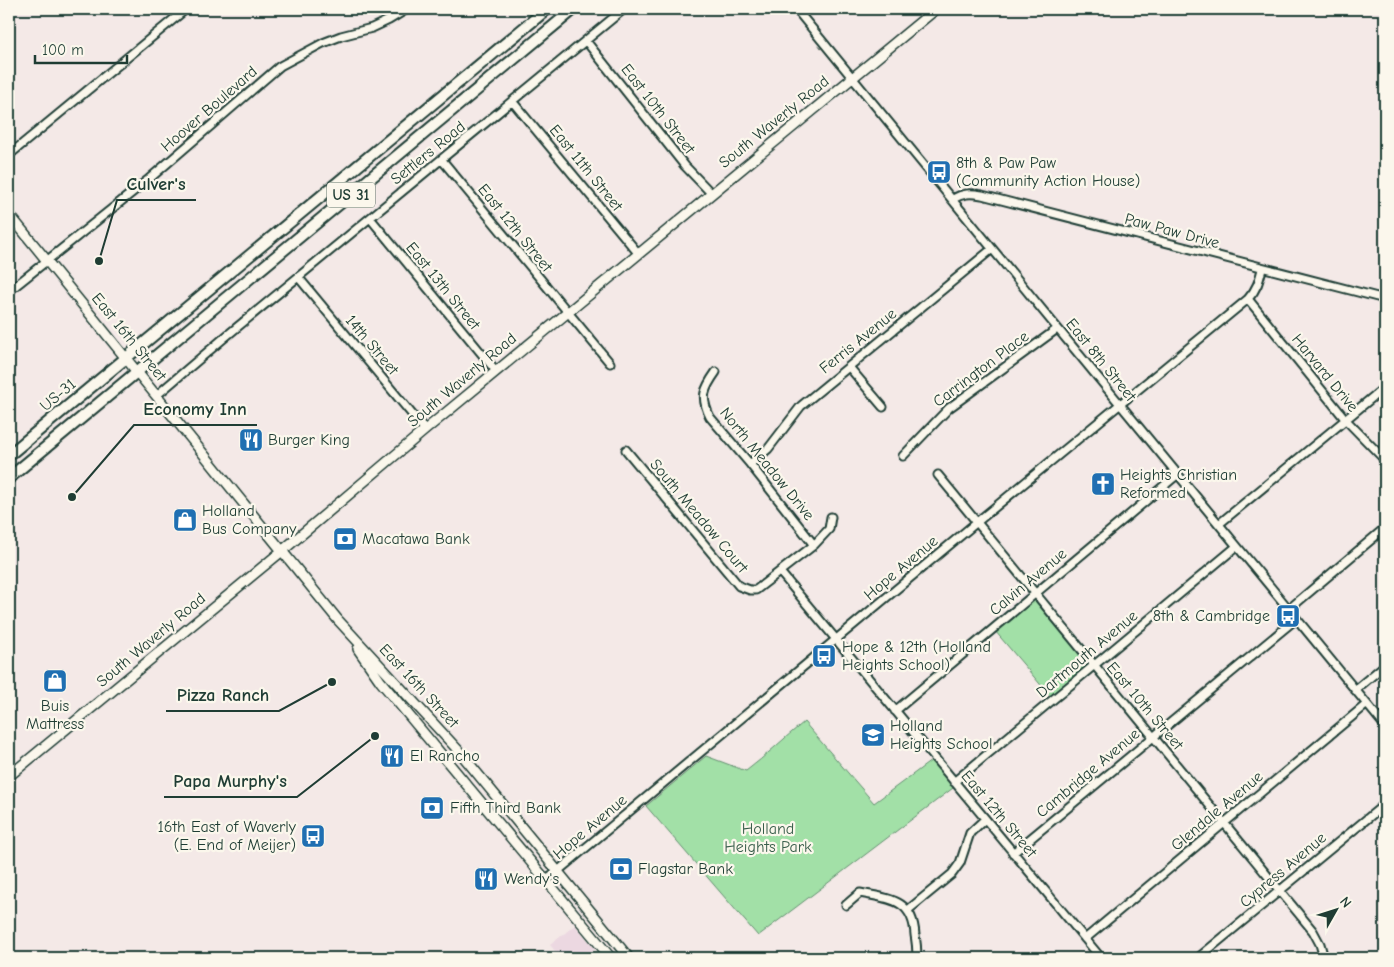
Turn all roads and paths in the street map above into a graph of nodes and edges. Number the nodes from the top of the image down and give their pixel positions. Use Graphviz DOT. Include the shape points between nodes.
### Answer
graph roads {
  1 [pos="186,9"];
  2 [pos="407,9"];
  3 [pos="546,9"];
  4 [pos="574,9"];
  5 [pos="624,9"];
  6 [pos="796,9"];
  7 [pos="936,9"];
  8 [pos="562,13"];
  9 [pos="586,40"];
  10 [pos="853,78"];
  11 [pos="512,101"];
  12 [pos="9,155"];
  13 [pos="442,160"];
  14 [pos="711,193"];
  15 [pos="953,199"];
  16 [pos="9,214"];
  17 [pos="370,218"];
  18 [pos="265,242"];
  19 [pos="992,248"];
  20 [pos="638,254"];
  21 [pos="277,256"];
  22 [pos="47,261"];
  23 [pos="1262,269"];
  24 [pos="299,278"];
  25 [pos="9,291"];
  26 [pos="1248,299"];
  27 [pos="1385,299"];
  28 [pos="568,312"];
  29 [pos="1057,329"];
  30 [pos="126,358"];
  31 [pos="610,363"];
  32 [pos="850,367"];
  33 [pos="137,371"];
  34 [pos="496,371"];
  35 [pos="716,372"];
  36 [pos="1385,387"];
  37 [pos="157,395"];
  38 [pos="1120,405"];
  39 [pos="883,407"];
  40 [pos="1346,420"];
  41 [pos="425,430"];
  42 [pos="626,450"];
  43 [pos="9,455"];
  44 [pos="903,456"];
  45 [pos="1385,460"];
  46 [pos="750,464"];
  47 [pos="1178,474"];
  48 [pos="938,475"];
  49 [pos="9,478"];
  50 [pos="831,517"];
  51 [pos="977,522"];
  52 [pos="1219,524"];
  53 [pos="1385,528"];
  54 [pos="814,545"];
  55 [pos="1236,547"];
  56 [pos="282,551"];
  57 [pos="780,572"];
  58 [pos="1036,594"];
  59 [pos="1288,610"];
  60 [pos="1296,619"];
  61 [pos="338,620"];
  62 [pos="837,640"];
  63 [pos="1385,665"];
  64 [pos="1094,666"];
  65 [pos="1355,690"];
  66 [pos="1367,704"];
  67 [pos="895,711"];
  68 [pos="1385,726"];
  69 [pos="1153,737"];
  70 [pos="9,776"];
  71 [pos="954,782"];
  72 [pos="1385,804"];
  73 [pos="985,818"];
  74 [pos="1224,824"];
  75 [pos="1013,853"];
  76 [pos="558,871"];
  77 [pos="547,880"];
  78 [pos="1280,891"];
  79 [pos="846,905"];
  80 [pos="908,910"];
  81 [pos="1084,938"];
  82 [pos="611,958"];
  83 [pos="629,958"];
  84 [pos="916,958"];
  85 [pos="1101,958"];
  86 [pos="1198,958"];
  87 [pos="1324,958"];
  1 -- 12 [label="street"];
  2 -- 22 [label="street, Hoover Boulevard" via="372,28 323,43 280,66"];
  3 -- 18 [label="highway, US 31"];
  4 -- 8 [label="highway, US 31"];
  5 -- 9 [label="street, Settlers Road"];
  6 -- 10 [label="street, East 8th Street"];
  7 -- 10 [label="main road, South Waverly Road"];
  8 -- 21 [label="highway, US 31"];
  9 -- 11 [label="street, Settlers Road"];
  9 -- 14 [label="street, East 10th Street" via="685,166"];
  10 -- 14 [label="main road, South Waverly Road"];
  10 -- 15 [label="street, East 8th Street"];
  11 -- 13 [label="street, Settlers Road"];
  11 -- 20 [label="street, East 11th Street"];
  13 -- 17 [label="street, Settlers Road"];
  13 -- 28 [label="street, East 12th Street"];
  14 -- 20 [label="main road, South Waverly Road"];
  15 -- 19 [label="street, East 8th Street"];
  15 -- 23 [label="street, Paw Paw Drive" via="965,193 982,195"];
  16 -- 22 [label="main road, East 16th Street"];
  17 -- 24 [label="street, Settlers Road"];
  17 -- 34 [label="street, East 13th Street"];
  18 -- 21 [label="highway"];
  18 -- 30 [label="highway, US 31"];
  19 -- 29 [label="street, East 8th Street"];
  19 -- 32 [label="street, Ferris Avenue"];
  20 -- 28 [label="main road, South Waverly Road"];
  21 -- 33 [label="highway, US 31"];
  22 -- 25 [label="street, Hoover Boulevard"];
  22 -- 30 [label="main road, East 16th Street"];
  23 -- 26 [label="street, Hope Avenue" via="1259,284"];
  23 -- 27 [label="street, Paw Paw Drive"];
  24 -- 37 [label="street, Settlers Road"];
  24 -- 41 [label="street, 14th Street"];
  26 -- 38 [label="street, Hope Avenue"];
  26 -- 40 [label="street, Harvard Drive"];
  28 -- 31 [label="street, East 12th Street"];
  28 -- 34 [label="main road, South Waverly Road"];
  29 -- 38 [label="street, East 8th Street"];
  29 -- 44 [label="street, Carrington Place" via="949,408"];
  30 -- 33 [label="main road, East 16th Street"];
  30 -- 43 [label="highway, US-31 / US 31"];
  32 -- 39 [label="street"];
  32 -- 46 [label="street, Ferris Avenue" via="801,406 768,449"];
  33 -- 37 [label="main road, East 16th Street"];
  33 -- 49 [label="highway, US 31"];
  34 -- 41 [label="main road, South Waverly Road"];
  35 -- 46 [label="street, North Meadow Drive" via="706,388 705,408"];
  36 -- 40 [label="street"];
  37 -- 56 [label="main road, East 16th Street"];
  38 -- 47 [label="street, East 8th Street"];
  38 -- 51 [label="street, Hope Avenue"];
  40 -- 45 [label="street, Harvard Drive"];
  40 -- 52 [label="street"];
  41 -- 56 [label="main road, South Waverly Road"];
  42 -- 57 [label="street, South Meadow Court" via="739,586 756,590"];
  46 -- 54 [label="street, North Meadow Drive"];
  47 -- 52 [label="street, East 8th Street"];
  47 -- 58 [label="street, Calvin Avenue"];
  48 -- 51 [label="street, East 10th Street"];
  50 -- 54 [label="street" via="829,529"];
  51 -- 58 [label="street, East 10th Street"];
  51 -- 62 [label="street, Hope Avenue"];
  52 -- 55 [label="street, East 8th Street"];
  53 -- 59 [label="street"];
  54 -- 57 [label="street"];
  55 -- 59 [label="street, East 8th Street"];
  55 -- 64 [label="street, Dartmouth Avenue"];
  56 -- 61 [label="main road, East 16th Street"];
  56 -- 70 [label="main road, South Waverly Road"];
  57 -- 62 [label="street, East 12th Street"];
  58 -- 64 [label="street, East 10th Street"];
  58 -- 67 [label="street, Calvin Avenue"];
  59 -- 60 [label="street, East 8th Street"];
  60 -- 65 [label="street, East 8th Street"];
  60 -- 69 [label="street, Cambridge Avenue"];
  61 -- 76 [label="main road, East 16th Street" via="458,750"];
  61 -- 77 [label="main road, East 16th Street" via="381,682"];
  62 -- 67 [label="street, East 12th Street"];
  62 -- 76 [label="street, Hope Avenue"];
  63 -- 65 [label="street"];
  64 -- 69 [label="street, East 10th Street"];
  64 -- 71 [label="street, Dartmouth Avenue"];
  65 -- 66 [label="street, East 8th Street"];
  66 -- 68 [label="street, East 8th Street"];
  66 -- 74 [label="street, Glendale Avenue"];
  67 -- 71 [label="street, East 12th Street"];
  69 -- 74 [label="street, East 10th Street"];
  69 -- 75 [label="street, Cambridge Avenue"];
  71 -- 73 [label="street, East 12th Street"];
  72 -- 78 [label="street, Cypress Avenue"];
  73 -- 75 [label="street, East 12th Street"];
  73 -- 80 [label="street" via="970,833 960,863 952,874"];
  74 -- 78 [label="street, East 10th Street"];
  74 -- 81 [label="street, Glendale Avenue"];
  75 -- 81 [label="street, East 12th Street"];
  76 -- 77 [label="street, Hope Avenue"];
  76 -- 83 [label="main road, East 16th Street"];
  77 -- 82 [label="main road, East 16th Street"];
  78 -- 86 [label="street, Cypress Avenue"];
  78 -- 87 [label="street, East 10th Street" via="1313,931"];
  79 -- 80 [label="street" via="860,893 903,904"];
  80 -- 84 [label="street" via="915,922"];
  81 -- 85 [label="street, East 12th Street"];
}
